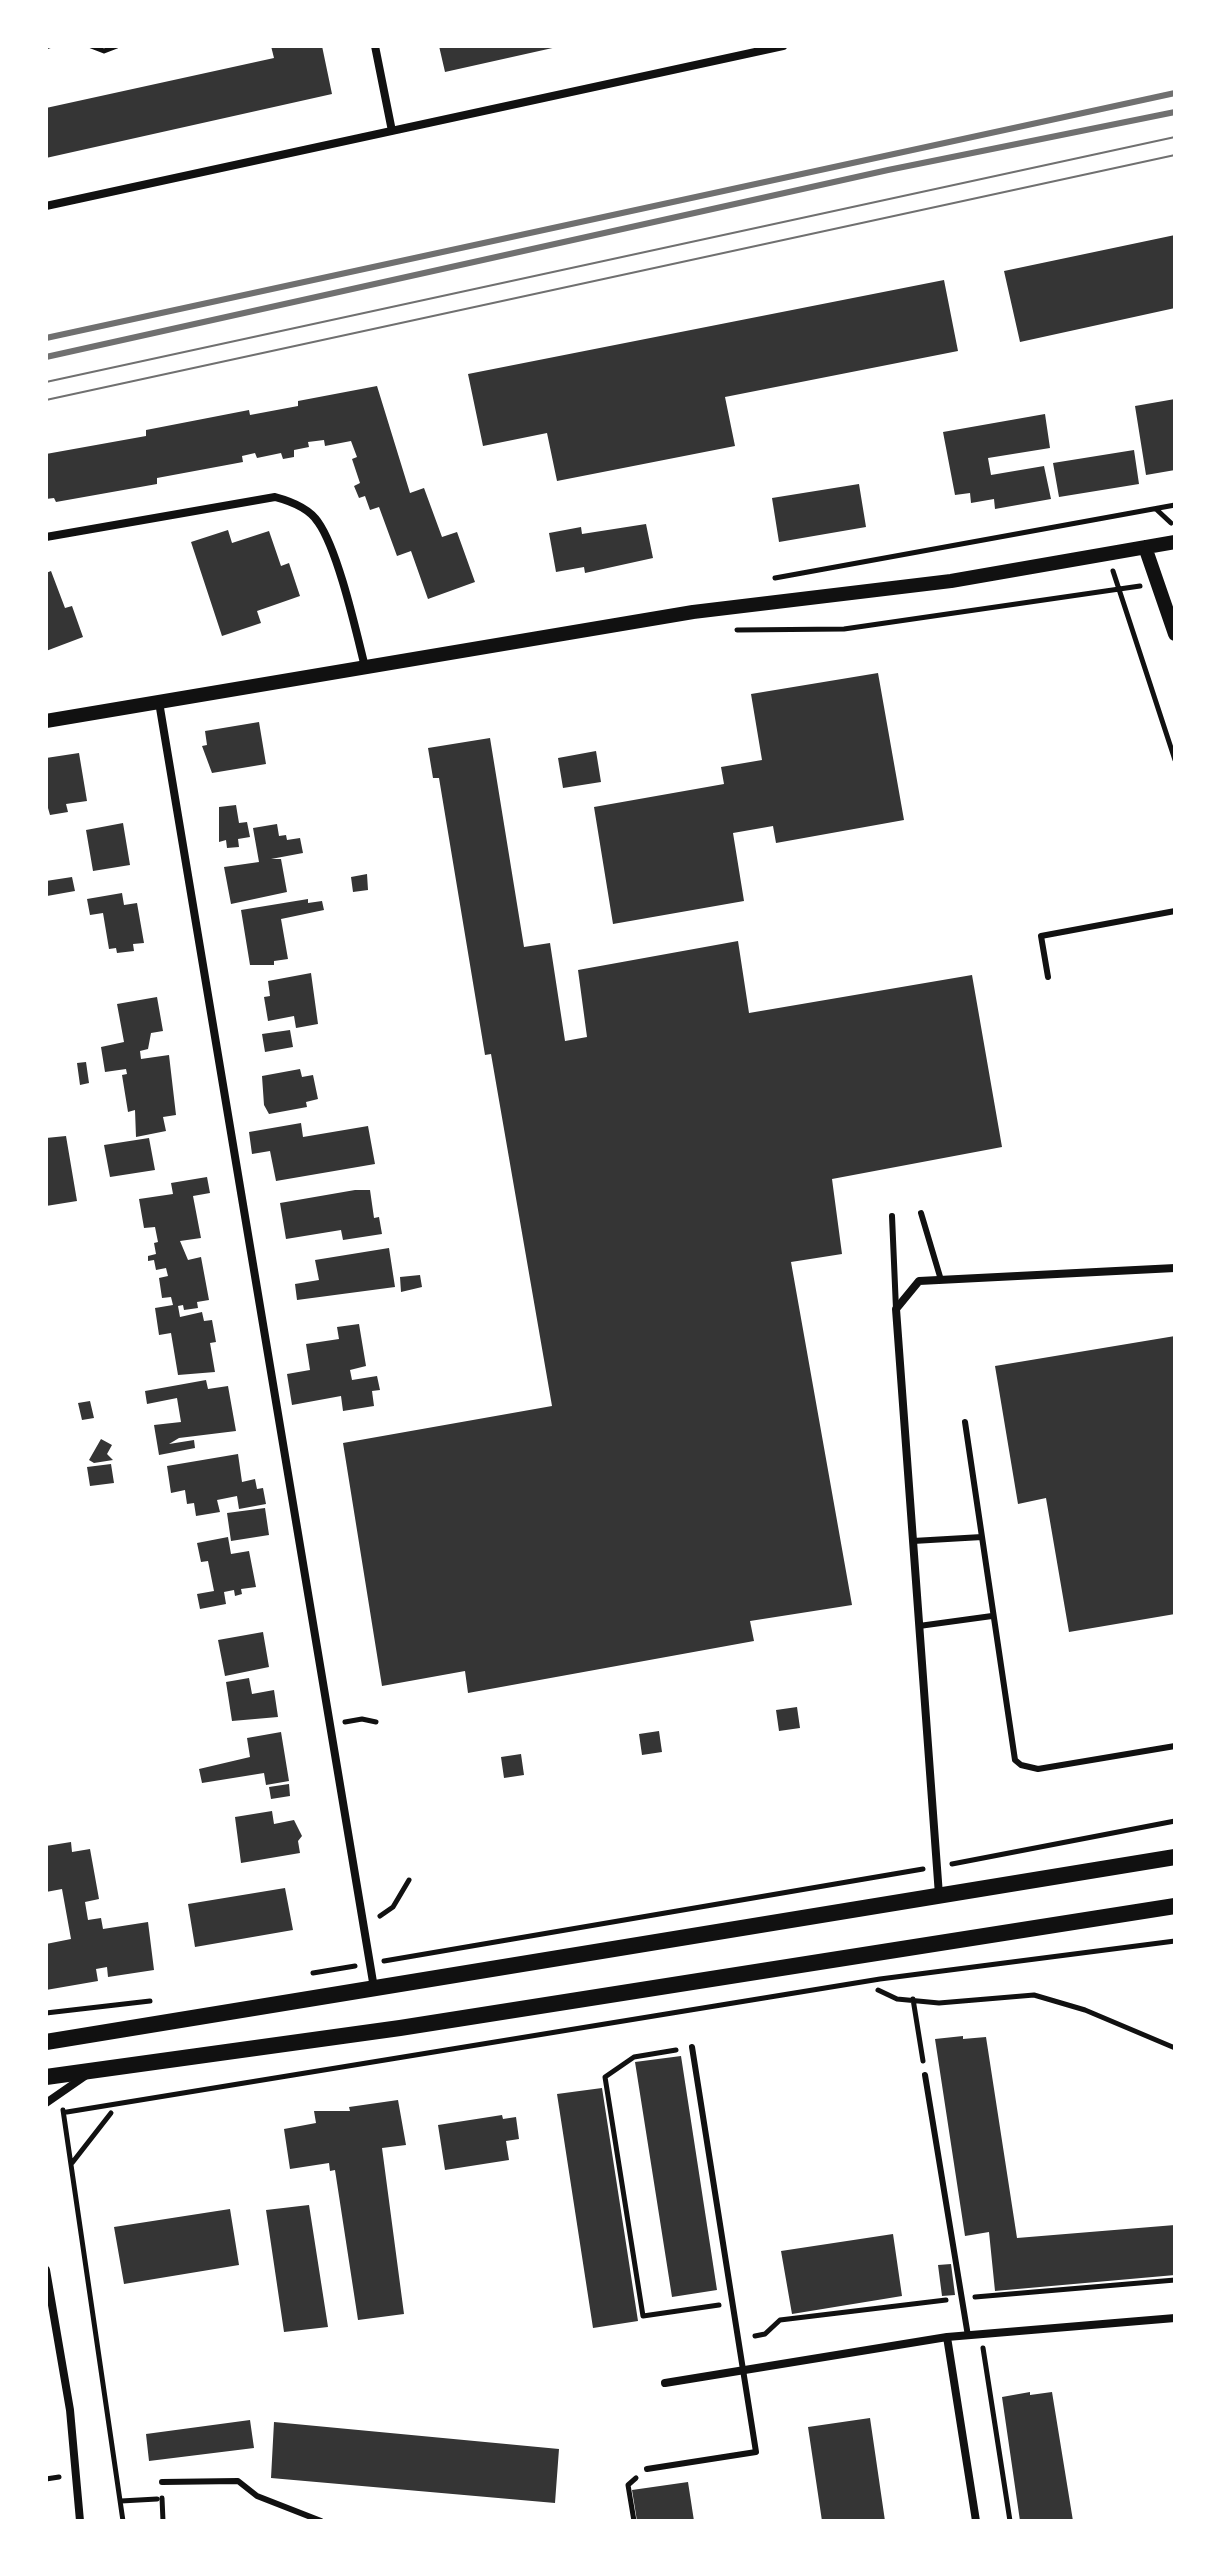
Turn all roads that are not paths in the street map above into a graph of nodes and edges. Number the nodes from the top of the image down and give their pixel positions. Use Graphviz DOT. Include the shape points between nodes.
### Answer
graph roads {
  1 [pos="375,46"];
  2 [pos="783,46"];
  3 [pos="392,131"];
  4 [pos="46,206"];
  5 [pos="46,537"];
  6 [pos="1175,542"];
  7 [pos="1145,547"];
  8 [pos="1175,634"];
  9 [pos="365,667"];
  10 [pos="159,702"];
  11 [pos="46,721"];
  12 [pos="1175,911"];
  13 [pos="1048,977"];
  14 [pos="921,1213"];
  15 [pos="892,1216"];
  16 [pos="1175,1268"];
  17 [pos="941,1280"];
  18 [pos="896,1309"];
  19 [pos="965,1422"];
  20 [pos="982,1537"];
  21 [pos="913,1541"];
  22 [pos="992,1616"];
  23 [pos="919,1626"];
  24 [pos="1175,1746"];
  25 [pos="1175,1857"];
  26 [pos="939,1895"];
  27 [pos="1175,1906"];
  28 [pos="374,1988"];
  29 [pos="46,2042"];
  30 [pos="692,2047"];
  31 [pos="93,2070"];
  32 [pos="925,2075"];
  33 [pos="46,2077"];
  34 [pos="46,2103"];
  35 [pos="46,2270"];
  36 [pos="1175,2318"];
  37 [pos="968,2336"];
  38 [pos="947,2337"];
  39 [pos="743,2371"];
  40 [pos="665,2383"];
  41 [pos="647,2469"];
  42 [pos="162,2482"];
  43 [pos="80,2521"];
  44 [pos="321,2521"];
  45 [pos="976,2521"];
  1 -- 3 [label="street"];
  2 -- 3 [label="street"];
  3 -- 4 [label="street"];
  5 -- 9 [label="street" via="275,497 290,502 318,522"];
  6 -- 7 [label="street"];
  7 -- 8 [label="street"];
  7 -- 9 [label="street" via="951,581 693,612"];
  9 -- 10 [label="street"];
  10 -- 11 [label="street"];
  10 -- 28 [label="street"];
  12 -- 13 [label="lane" via="1041,936"];
  14 -- 17 [label="lane"];
  15 -- 18 [label="lane"];
  16 -- 17 [label="street"];
  17 -- 18 [label="street" via="919,1281"];
  18 -- 21 [label="street"];
  19 -- 20 [label="lane"];
  20 -- 21 [label="lane"];
  20 -- 22 [label="lane"];
  21 -- 23 [label="street"];
  22 -- 23 [label="lane"];
  22 -- 24 [label="lane" via="1012,1753 1021,1765 1038,1769"];
  23 -- 26 [label="street"];
  25 -- 26 [label="main road"];
  26 -- 28 [label="main road"];
  27 -- 31 [label="main road" via="382,2031"];
  28 -- 29 [label="main road"];
  30 -- 39 [label="lane"];
  31 -- 33 [label="main road"];
  31 -- 34 [label="street"];
  32 -- 37 [label="lane"];
  35 -- 43 [label="street" via="70,2410"];
  36 -- 37 [label="street"];
  37 -- 38 [label="street"];
  38 -- 39 [label="street"];
  38 -- 45 [label="street"];
  39 -- 40 [label="street"];
  39 -- 41 [label="lane" via="756,2452"];
  42 -- 44 [label="lane" via="238,2481 257,2496"];
}
